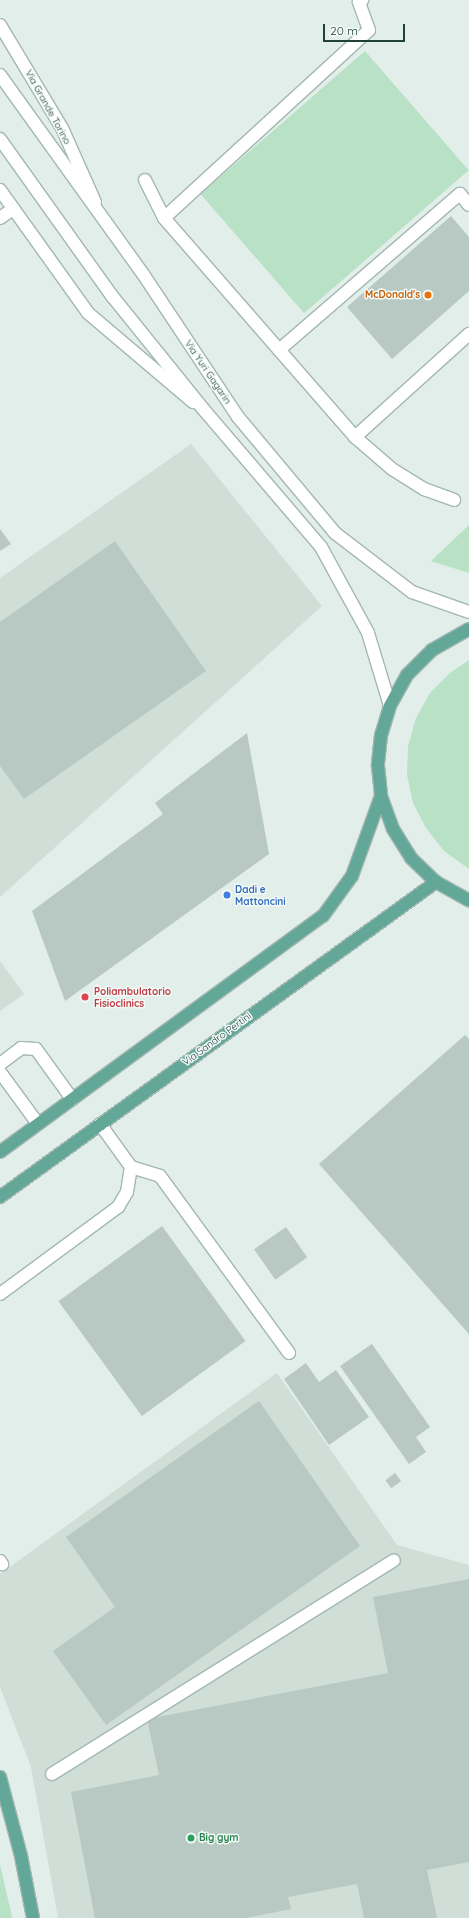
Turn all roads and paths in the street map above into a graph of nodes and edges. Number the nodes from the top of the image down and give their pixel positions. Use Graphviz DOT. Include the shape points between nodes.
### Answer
graph roads {
  1 [pos="361,1"];
  2 [pos="0,25"];
  3 [pos="0,75"];
  4 [pos="0,139"];
  5 [pos="145,180"];
  6 [pos="0,190"];
  7 [pos="469,205"];
  8 [pos="13,209"];
  9 [pos="100,214"];
  10 [pos="0,218"];
  11 [pos="164,218"];
  12 [pos="469,334"];
  13 [pos="279,350"];
  14 [pos="204,410"];
  15 [pos="355,437"];
  16 [pos="454,500"];
  17 [pos="469,612"];
  18 [pos="469,629"];
  19 [pos="390,706"];
  20 [pos="381,796"];
  21 [pos="436,882"];
  22 [pos="469,900"];
  23 [pos="0,1064"];
  24 [pos="0,1072"];
  25 [pos="72,1099"];
  26 [pos="38,1124"];
  27 [pos="100,1124"];
  28 [pos="0,1152"];
  29 [pos="131,1167"];
  30 [pos="0,1197"];
  31 [pos="0,1294"];
  32 [pos="289,1352"];
  33 [pos="394,1560"];
  34 [pos="52,1774"];
  35 [pos="0,1777"];
  36 [pos="33,1918"];
  1 -- 11 [label="main road" via="369,30"];
  2 -- 9 [label="main road, Via Grande Torino" via="62,128"];
  3 -- 9 [label="main road, Via Yuri Gagarin"];
  4 -- 14 [label="main road" via="112,296"];
  5 -- 11 [label="main road"];
  6 -- 8 [label="main road"];
  7 -- 13 [label="main road" via="460,194"];
  8 -- 10 [label="main road"];
  8 -- 14 [label="main road" via="88,313"];
  9 -- 17 [label="main road, Via Yuri Gagarin" via="238,417 335,533 412,592"];
  11 -- 13 [label="main road"];
  12 -- 15 [label="main road"];
  13 -- 15 [label="main road"];
  14 -- 19 [label="main road" via="321,548 368,633"];
  15 -- 16 [label="main road" via="392,469 424,489"];
  18 -- 19 [label="main road" via="432,650 407,675"];
  19 -- 20 [label="main road" via="381,735 378,766"];
  20 -- 21 [label="main road" via="393,829 411,858"];
  20 -- 25 [label="main road" via="352,876 323,916"];
  21 -- 22 [label="main road"];
  21 -- 27 [label="main road, Via Sandro Pertini"];
  23 -- 25 [label="main road" via="21,1048 36,1049"];
  24 -- 26 [label="main road"];
  25 -- 26 [label="main road"];
  26 -- 28 [label="main road"];
  27 -- 29 [label="main road"];
  27 -- 30 [label="main road, Via Sandro Pertini"];
  29 -- 31 [label="main road" via="127,1192 118,1207"];
  29 -- 32 [label="main road" via="160,1176"];
  33 -- 34 [label="main road"];
  35 -- 36 [label="main road" via="21,1856"];
}
